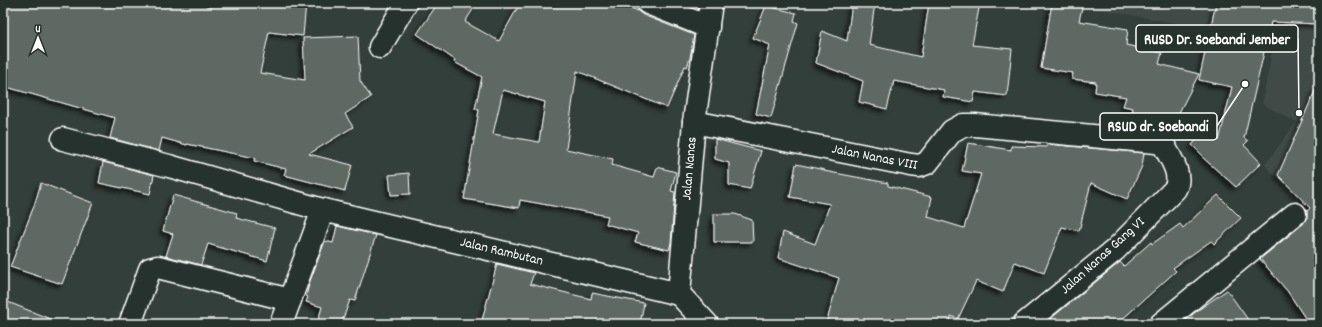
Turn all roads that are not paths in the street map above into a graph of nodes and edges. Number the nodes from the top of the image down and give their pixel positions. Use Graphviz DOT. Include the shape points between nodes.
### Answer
graph roads {
  1 [pos="406,3"];
  2 [pos="648,3"];
  3 [pos="711,3"];
  4 [pos="708,27"];
  5 [pos="380,47"];
  6 [pos="694,122"];
  7 [pos="63,139"];
  8 [pos="1172,162"];
  9 [pos="323,210"];
  10 [pos="1295,214"];
  11 [pos="679,294"];
  12 [pos="290,300"];
  13 [pos="130,324"];
  14 [pos="281,324"];
  15 [pos="707,324"];
  16 [pos="1024,324"];
  17 [pos="1161,324"];
  1 -- 5 [label="street"];
  2 -- 4 [label="street"];
  3 -- 4 [label="street, Jalan Nanas"];
  4 -- 6 [label="street, Jalan Nanas"];
  6 -- 8 [label="street, Jalan Nanas VIII" via="919,166 927,163 952,131 963,125 1156,142 1163,144"];
  6 -- 11 [label="street, Jalan Nanas"];
  7 -- 9 [label="street, Jalan Rambutan"];
  8 -- 16 [label="street, Jalan Nanas Gang VI" via="1178,175 1175,189 1115,250"];
  9 -- 11 [label="street, Jalan Rambutan"];
  9 -- 12 [label="street"];
  10 -- 17 [label="street"];
  11 -- 15 [label="street"];
  12 -- 13 [label="street" via="158,267 150,269"];
  12 -- 14 [label="street"];
}
